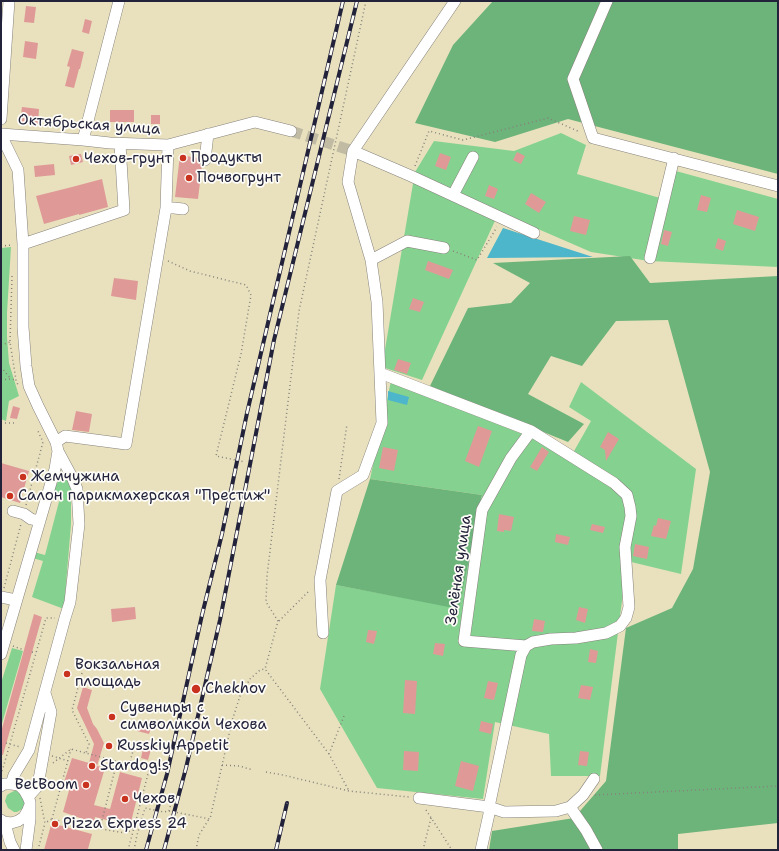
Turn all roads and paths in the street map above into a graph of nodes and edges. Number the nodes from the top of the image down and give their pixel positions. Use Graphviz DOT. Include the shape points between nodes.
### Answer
graph roads {
  1 [pos="9,1"];
  2 [pos="119,1"];
  3 [pos="366,1"];
  4 [pos="455,1"];
  5 [pos="607,1"];
  6 [pos="1,119"];
  7 [pos="291,131"];
  8 [pos="208,134"];
  9 [pos="1,135"];
  10 [pos="593,138"];
  11 [pos="83,140"];
  12 [pos="120,144"];
  13 [pos="168,145"];
  14 [pos="353,151"];
  15 [pos="473,157"];
  16 [pos="674,158"];
  17 [pos="205,160"];
  18 [pos="411,176"];
  19 [pos="778,186"];
  20 [pos="453,195"];
  21 [pos="166,208"];
  22 [pos="183,210"];
  23 [pos="502,218"];
  24 [pos="534,234"];
  25 [pos="18,244"];
  26 [pos="1,245"];
  27 [pos="444,248"];
  28 [pos="158,256"];
  29 [pos="650,258"];
  30 [pos="371,260"];
  31 [pos="12,275"];
  32 [pos="10,342"];
  33 [pos="1,345"];
  34 [pos="1,367"];
  35 [pos="380,373"];
  36 [pos="11,379"];
  37 [pos="1,380"];
  38 [pos="16,380"];
  39 [pos="19,387"];
  40 [pos="1,423"];
  41 [pos="14,423"];
  42 [pos="348,424"];
  43 [pos="37,429"];
  44 [pos="531,431"];
  45 [pos="57,447"];
  46 [pos="245,462"];
  47 [pos="337,491"];
  48 [pos="18,513"];
  49 [pos="40,521"];
  50 [pos="320,580"];
  51 [pos="1,597"];
  52 [pos="16,600"];
  53 [pos="65,618"];
  54 [pos="278,621"];
  55 [pos="323,633"];
  56 [pos="526,646"];
  57 [pos="32,652"];
  58 [pos="36,653"];
  59 [pos="1,654"];
  60 [pos="265,669"];
  61 [pos="82,673"];
  62 [pos="45,693"];
  63 [pos="344,716"];
  64 [pos="6,744"];
  65 [pos="10,744"];
  66 [pos="142,746"];
  67 [pos="71,749"];
  68 [pos="86,753"];
  69 [pos="329,754"];
  70 [pos="117,762"];
  71 [pos="222,764"];
  72 [pos="129,765"];
  73 [pos="253,770"];
  74 [pos="266,772"];
  75 [pos="40,774"];
  76 [pos="1,775"];
  77 [pos="594,779"];
  78 [pos="9,782"];
  79 [pos="778,786"];
  80 [pos="37,787"];
  81 [pos="349,791"];
  82 [pos="583,795"];
  83 [pos="419,798"];
  84 [pos="29,799"];
  85 [pos="172,800"];
  86 [pos="489,806"];
  87 [pos="570,807"];
  88 [pos="169,811"];
  89 [pos="431,818"];
  90 [pos="52,819"];
  91 [pos="210,819"];
  92 [pos="3,821"];
  93 [pos="45,823"];
  94 [pos="135,824"];
  95 [pos="100,828"];
  96 [pos="14,850"];
  97 [pos="26,850"];
  98 [pos="38,850"];
  99 [pos="128,850"];
  100 [pos="134,850"];
  101 [pos="196,850"];
  102 [pos="423,850"];
  103 [pos="452,850"];
  104 [pos="481,850"];
  105 [pos="597,850"];
  1 -- 6 [label="street"];
  2 -- 11 [label="street"];
  3 -- 54 [label="path" via="299,311 267,576 266,602"];
  4 -- 14 [label="street"];
  5 -- 10 [label="street" via="573,80"];
  7 -- 8 [label="street, Октябрьская улица" via="255,122"];
  8 -- 13 [label="street, Октябрьская улица"];
  8 -- 17 [label="street"];
  9 -- 11 [label="street, Октябрьская улица"];
  9 -- 25 [label="street" via="18,170"];
  10 -- 16 [label="street"];
  10 -- 18 [label="path" via="548,118 463,140 429,131"];
  11 -- 12 [label="street, Октябрьская улица"];
  12 -- 13 [label="street, Октябрьская улица"];
  12 -- 25 [label="street" via="124,210"];
  13 -- 21 [label="street"];
  14 -- 18 [label="street"];
  14 -- 30 [label="street" via="348,182"];
  15 -- 20 [label="street"];
  16 -- 19 [label="street"];
  16 -- 29 [label="street"];
  18 -- 20 [label="street"];
  20 -- 23 [label="street"];
  21 -- 22 [label="street"];
  21 -- 28 [label="street"];
  23 -- 24 [label="street"];
  23 -- 27 [label="path" via="477,260"];
  25 -- 26 [label="path"];
  25 -- 45 [label="street" via="29,386"];
  27 -- 30 [label="street" via="407,241"];
  28 -- 45 [label="street" via="126,444 65,436"];
  28 -- 46 [label="path" via="214,278 246,285 250,295 241,354 216,456"];
  30 -- 35 [label="street"];
  31 -- 32 [label="path"];
  32 -- 33 [label="path"];
  32 -- 38 [label="path"];
  34 -- 36 [label="path"];
  35 -- 44 [label="street, Зелёная улица"];
  35 -- 47 [label="street" via="382,423 363,475"];
  36 -- 37 [label="path"];
  36 -- 38 [label="path"];
  38 -- 39 [label="path"];
  40 -- 41 [label="path"];
  42 -- 47 [label="path"];
  43 -- 48 [label="path" via="43,442"];
  44 -- 56 [label="street, Зелёная улица" via="511,458 482,510 464,641"];
  44 -- 56 [label="street, Зелёная улица" via="614,483 627,495 631,516 625,548 629,608 620,626 606,633 551,639"];
  45 -- 49 [label="street" via="55,469"];
  45 -- 53 [label="street" via="77,489 79,524 70,602"];
  47 -- 50 [label="street"];
  48 -- 49 [label="street"];
  48 -- 51 [label="path"];
  49 -- 52 [label="street"];
  50 -- 54 [label="path"];
  50 -- 55 [label="street"];
  51 -- 52 [label="street"];
  52 -- 59 [label="street"];
  53 -- 58 [label="path" via="46,618"];
  53 -- 62 [label="street"];
  54 -- 60 [label="path"];
  56 -- 86 [label="street" via="521,655"];
  57 -- 58 [label="path"];
  58 -- 65 [label="path"];
  60 -- 69 [label="path"];
  60 -- 71 [label="path" via="250,679 240,696"];
  61 -- 68 [label="path" via="72,710 88,744"];
  62 -- 75 [label="street" via="51,712"];
  62 -- 78 [label="street" via="29,750"];
  63 -- 69 [label="path"];
  64 -- 65 [label="path"];
  65 -- 76 [label="path"];
  66 -- 72 [label="path" via="135,744"];
  67 -- 68 [label="path"];
  67 -- 75 [label="path"];
  67 -- 90 [label="path"];
  68 -- 70 [label="path"];
  69 -- 81 [label="path"];
  70 -- 72 [label="path"];
  70 -- 95 [label="path"];
  71 -- 73 [label="path"];
  71 -- 91 [label="path"];
  72 -- 94 [label="path" via="149,770"];
  74 -- 81 [label="path"];
  75 -- 80 [label="street"];
  77 -- 82 [label="street"];
  78 -- 84 [label="street" via="24,790"];
  79 -- 82 [label="path"];
  80 -- 84 [label="street"];
  80 -- 93 [label="path"];
  81 -- 83 [label="path"];
  82 -- 87 [label="street"];
  83 -- 86 [label="street"];
  83 -- 89 [label="path"];
  84 -- 92 [label="street" via="24,817 11,823"];
  84 -- 97 [label="street" via="30,819"];
  85 -- 88 [label="path"];
  86 -- 87 [label="street" via="504,812 556,811"];
  86 -- 104 [label="street"];
  87 -- 105 [label="street"];
  88 -- 91 [label="path"];
  88 -- 100 [label="path" via="145,808"];
  89 -- 102 [label="path"];
  89 -- 103 [label="path"];
  90 -- 93 [label="path"];
  90 -- 95 [label="path"];
  91 -- 101 [label="path" via="199,836"];
  92 -- 96 [label="street"];
  93 -- 98 [label="path"];
  94 -- 95 [label="path" via="125,833"];
  94 -- 99 [label="path"];
}
